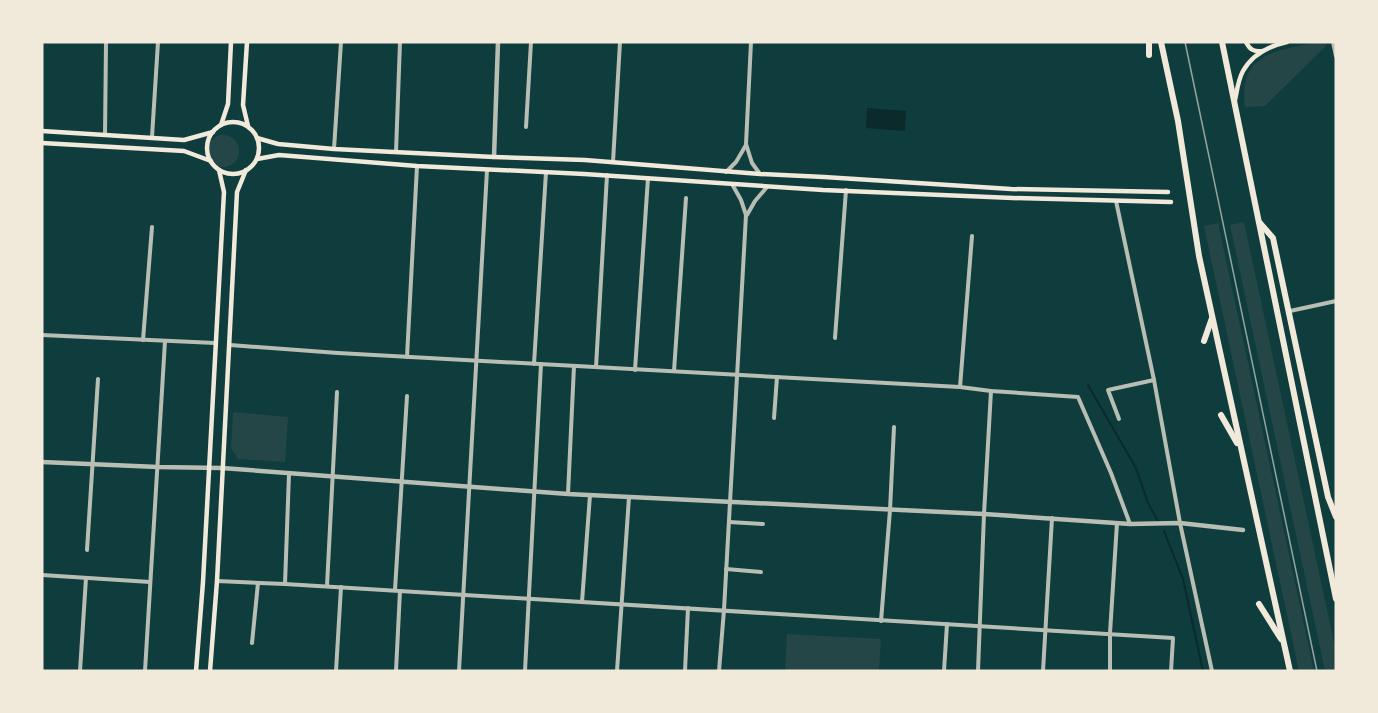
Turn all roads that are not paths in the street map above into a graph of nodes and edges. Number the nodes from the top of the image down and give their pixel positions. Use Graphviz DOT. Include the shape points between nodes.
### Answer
graph roads {
  1 [pos="106,42"];
  2 [pos="158,42"];
  3 [pos="231,42"];
  4 [pos="247,42"];
  5 [pos="341,42"];
  6 [pos="400,42"];
  7 [pos="498,42"];
  8 [pos="531,42"];
  9 [pos="620,42"];
  10 [pos="751,42"];
  11 [pos="1149,42"];
  12 [pos="1161,42"];
  13 [pos="1222,42"];
  14 [pos="1246,42"];
  15 [pos="1287,42"];
  16 [pos="1333,42"];
  17 [pos="1263,51"];
  18 [pos="1149,55"];
  19 [pos="1336,56"];
  20 [pos="1235,100"];
  21 [pos="221,125"];
  22 [pos="248,126"];
  23 [pos="526,127"];
  24 [pos="42,131"];
  25 [pos="213,132"];
  26 [pos="105,135"];
  27 [pos="152,138"];
  28 [pos="257,138"];
  29 [pos="42,142"];
  30 [pos="746,144"];
  31 [pos="334,149"];
  32 [pos="396,152"];
  33 [pos="494,157"];
  34 [pos="257,159"];
  35 [pos="585,160"];
  36 [pos="211,161"];
  37 [pos="613,162"];
  38 [pos="417,166"];
  39 [pos="219,170"];
  40 [pos="246,170"];
  41 [pos="487,170"];
  42 [pos="546,172"];
  43 [pos="726,172"];
  44 [pos="584,174"];
  45 [pos="760,174"];
  46 [pos="607,176"];
  47 [pos="824,177"];
  48 [pos="648,178"];
  49 [pos="731,183"];
  50 [pos="767,187"];
  51 [pos="823,190"];
  52 [pos="846,190"];
  53 [pos="1168,192"];
  54 [pos="686,198"];
  55 [pos="1116,201"];
  56 [pos="1171,202"];
  57 [pos="746,215"];
  58 [pos="1258,222"];
  59 [pos="152,227"];
  60 [pos="972,236"];
  61 [pos="1336,301"];
  62 [pos="1290,311"];
  63 [pos="1212,318"];
  64 [pos="42,334"];
  65 [pos="835,338"];
  66 [pos="142,340"];
  67 [pos="165,341"];
  68 [pos="1204,341"];
  69 [pos="215,343"];
  70 [pos="230,345"];
  71 [pos="407,357"];
  72 [pos="475,361"];
  73 [pos="534,364"];
  74 [pos="541,364"];
  75 [pos="574,366"];
  76 [pos="596,367"];
  77 [pos="635,370"];
  78 [pos="674,372"];
  79 [pos="738,375"];
  80 [pos="777,377"];
  81 [pos="98,379"];
  82 [pos="1154,380"];
  83 [pos="960,387"];
  84 [pos="991,391"];
  85 [pos="337,392"];
  86 [pos="407,396"];
  87 [pos="1221,415"];
  88 [pos="774,418"];
  89 [pos="1119,419"];
  90 [pos="894,427"];
  91 [pos="1241,450"];
  92 [pos="42,462"];
  93 [pos="92,464"];
  94 [pos="158,467"];
  95 [pos="208,467"];
  96 [pos="222,468"];
  97 [pos="289,474"];
  98 [pos="332,477"];
  99 [pos="402,482"];
  100 [pos="468,487"];
  101 [pos="534,491"];
  102 [pos="568,494"];
  103 [pos="590,495"];
  104 [pos="629,497"];
  105 [pos="730,502"];
  106 [pos="890,510"];
  107 [pos="984,514"];
  108 [pos="1336,518"];
  109 [pos="1052,519"];
  110 [pos="729,522"];
  111 [pos="1117,523"];
  112 [pos="1180,523"];
  113 [pos="763,524"];
  114 [pos="1130,524"];
  115 [pos="1244,530"];
  116 [pos="87,550"];
  117 [pos="726,569"];
  118 [pos="761,572"];
  119 [pos="42,575"];
  120 [pos="86,578"];
  121 [pos="217,581"];
  122 [pos="150,582"];
  123 [pos="258,583"];
  124 [pos="285,584"];
  125 [pos="327,586"];
  126 [pos="341,587"];
  127 [pos="397,591"];
  128 [pos="462,594"];
  129 [pos="528,598"];
  130 [pos="1336,599"];
  131 [pos="582,602"];
  132 [pos="622,604"];
  133 [pos="1259,604"];
  134 [pos="688,608"];
  135 [pos="724,610"];
  136 [pos="880,621"];
  137 [pos="947,624"];
  138 [pos="980,626"];
  139 [pos="1045,630"];
  140 [pos="1110,633"];
  141 [pos="252,643"];
  142 [pos="1284,643"];
  143 [pos="80,671"];
  144 [pos="145,671"];
  145 [pos="196,671"];
  146 [pos="210,671"];
  147 [pos="336,671"];
  148 [pos="396,671"];
  149 [pos="459,671"];
  150 [pos="525,671"];
  151 [pos="617,671"];
  152 [pos="685,671"];
  153 [pos="719,671"];
  154 [pos="944,671"];
  155 [pos="978,671"];
  156 [pos="1043,671"];
  157 [pos="1110,671"];
  158 [pos="1171,671"];
  159 [pos="1212,671"];
  160 [pos="1290,671"];
  1 -- 26 [label="street"];
  2 -- 27 [label="street"];
  3 -- 21 [label="main road" via="228,104"];
  4 -- 22 [label="main road" via="243,105"];
  5 -- 31 [label="street"];
  6 -- 32 [label="street"];
  7 -- 33 [label="street"];
  8 -- 23 [label="street"];
  9 -- 37 [label="street"];
  10 -- 30 [label="street"];
  11 -- 18 [label="highway"];
  12 -- 63 [label="highway"];
  13 -- 20 [label="highway"];
  14 -- 17 [label="main road" via="1256,52"];
  15 -- 17 [label="main road"];
  16 -- 19 [label="street"];
  17 -- 20 [label="main road" via="1242,73"];
  20 -- 58 [label="highway"];
  21 -- 22 [label="main road" via="235,122"];
  21 -- 25 [label="main road"];
  22 -- 28 [label="main road"];
  24 -- 26 [label="main road"];
  25 -- 27 [label="main road" via="184,140"];
  25 -- 36 [label="main road" via="207,146"];
  26 -- 27 [label="main road"];
  28 -- 31 [label="main road"];
  28 -- 34 [label="main road"];
  29 -- 36 [label="main road" via="184,151"];
  30 -- 43 [label="street"];
  30 -- 45 [label="street"];
  31 -- 32 [label="main road"];
  32 -- 33 [label="main road"];
  33 -- 35 [label="main road"];
  34 -- 38 [label="main road" via="279,156"];
  34 -- 40 [label="main road"];
  35 -- 37 [label="main road"];
  35 -- 44 [label="main road"];
  36 -- 39 [label="main road"];
  37 -- 43 [label="main road"];
  38 -- 41 [label="main road"];
  38 -- 71 [label="street"];
  39 -- 40 [label="main road" via="232,174"];
  39 -- 69 [label="main road" via="224,192"];
  40 -- 70 [label="main road" via="237,192"];
  41 -- 42 [label="main road"];
  41 -- 72 [label="street"];
  42 -- 44 [label="main road"];
  42 -- 73 [label="street"];
  43 -- 45 [label="main road"];
  44 -- 46 [label="main road"];
  45 -- 47 [label="main road"];
  46 -- 48 [label="main road"];
  46 -- 76 [label="street"];
  47 -- 51 [label="main road"];
  47 -- 53 [label="main road" via="1011,189"];
  48 -- 49 [label="main road"];
  48 -- 77 [label="street"];
  49 -- 50 [label="main road"];
  49 -- 57 [label="street"];
  50 -- 51 [label="main road"];
  50 -- 57 [label="street"];
  51 -- 52 [label="main road"];
  52 -- 55 [label="main road"];
  52 -- 65 [label="street"];
  54 -- 78 [label="street"];
  55 -- 56 [label="main road"];
  55 -- 82 [label="street"];
  57 -- 79 [label="street"];
  58 -- 62 [label="highway" via="1273,238"];
  58 -- 130 [label="highway"];
  59 -- 66 [label="street"];
  60 -- 83 [label="street"];
  61 -- 62 [label="street"];
  62 -- 108 [label="highway" via="1328,497"];
  63 -- 68 [label="highway"];
  63 -- 91 [label="highway"];
  64 -- 66 [label="street"];
  66 -- 67 [label="street"];
  67 -- 69 [label="street"];
  67 -- 94 [label="street"];
  69 -- 95 [label="main road"];
  70 -- 71 [label="street"];
  70 -- 96 [label="main road"];
  71 -- 72 [label="street"];
  72 -- 73 [label="street"];
  72 -- 100 [label="street"];
  73 -- 74 [label="street"];
  74 -- 75 [label="street"];
  74 -- 101 [label="street"];
  75 -- 76 [label="street"];
  75 -- 102 [label="street"];
  76 -- 77 [label="street"];
  77 -- 78 [label="street"];
  78 -- 79 [label="street"];
  79 -- 80 [label="street"];
  79 -- 105 [label="street"];
  80 -- 83 [label="street"];
  80 -- 88 [label="street"];
  81 -- 93 [label="street"];
  82 -- 89 [label="street" via="1107,390"];
  82 -- 112 [label="street"];
  83 -- 84 [label="street"];
  84 -- 107 [label="street"];
  84 -- 114 [label="street" via="1078,397"];
  85 -- 98 [label="street"];
  86 -- 99 [label="street"];
  87 -- 91 [label="highway"];
  90 -- 106 [label="street"];
  91 -- 142 [label="highway"];
  92 -- 93 [label="street"];
  93 -- 94 [label="street"];
  93 -- 116 [label="street"];
  94 -- 95 [label="street"];
  94 -- 122 [label="street"];
  95 -- 96 [label="street"];
  95 -- 145 [label="main road"];
  96 -- 97 [label="street"];
  96 -- 121 [label="main road"];
  97 -- 98 [label="street"];
  97 -- 124 [label="street"];
  98 -- 99 [label="street"];
  98 -- 125 [label="street"];
  99 -- 100 [label="street"];
  99 -- 127 [label="street"];
  100 -- 101 [label="street"];
  100 -- 128 [label="street"];
  101 -- 102 [label="street"];
  101 -- 129 [label="street"];
  102 -- 103 [label="street"];
  103 -- 104 [label="street"];
  103 -- 131 [label="street"];
  104 -- 105 [label="street"];
  104 -- 132 [label="street"];
  105 -- 106 [label="street"];
  105 -- 110 [label="street"];
  106 -- 107 [label="street"];
  106 -- 136 [label="street"];
  107 -- 109 [label="street"];
  107 -- 138 [label="street"];
  109 -- 111 [label="street"];
  109 -- 139 [label="street"];
  110 -- 113 [label="street"];
  110 -- 117 [label="street"];
  111 -- 114 [label="street"];
  111 -- 140 [label="street"];
  112 -- 114 [label="street"];
  112 -- 115 [label="street"];
  112 -- 159 [label="street"];
  117 -- 118 [label="street"];
  117 -- 135 [label="street"];
  119 -- 120 [label="street"];
  120 -- 122 [label="street"];
  120 -- 143 [label="street"];
  121 -- 123 [label="street"];
  121 -- 146 [label="main road"];
  122 -- 144 [label="street"];
  123 -- 124 [label="street"];
  123 -- 141 [label="street"];
  124 -- 125 [label="street"];
  125 -- 126 [label="street"];
  126 -- 127 [label="street"];
  126 -- 147 [label="street"];
  127 -- 128 [label="street"];
  127 -- 148 [label="street"];
  128 -- 129 [label="street"];
  128 -- 149 [label="street"];
  129 -- 131 [label="street"];
  129 -- 150 [label="street"];
  131 -- 132 [label="street"];
  132 -- 134 [label="street"];
  132 -- 151 [label="street"];
  133 -- 142 [label="highway"];
  134 -- 135 [label="street"];
  134 -- 152 [label="street"];
  135 -- 136 [label="street"];
  135 -- 153 [label="street"];
  136 -- 137 [label="street"];
  137 -- 138 [label="street"];
  137 -- 154 [label="street"];
  138 -- 139 [label="street"];
  138 -- 155 [label="street"];
  139 -- 140 [label="street"];
  139 -- 156 [label="street"];
  140 -- 157 [label="street"];
  140 -- 158 [label="street" via="1173,638"];
  142 -- 160 [label="highway"];
}
